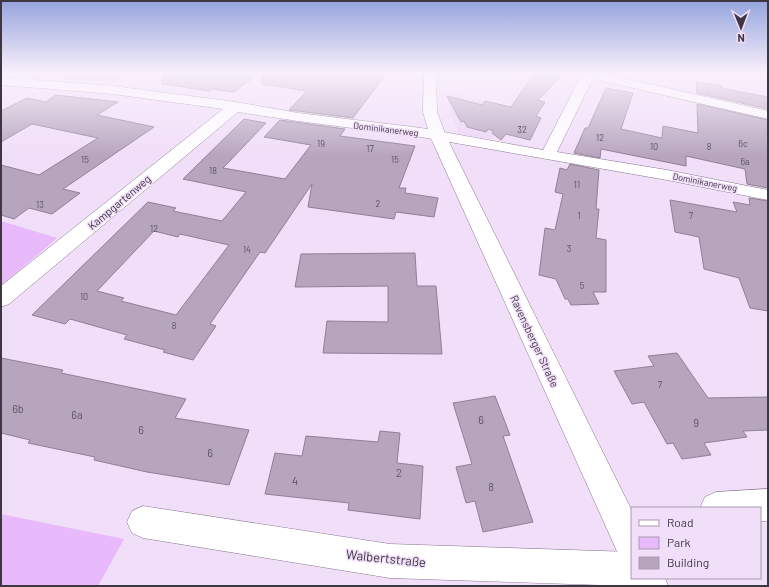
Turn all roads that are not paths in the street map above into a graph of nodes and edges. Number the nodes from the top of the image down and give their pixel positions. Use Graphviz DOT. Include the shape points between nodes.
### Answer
graph roads {
  1 [pos="206,101"];
  2 [pos="430,101"];
  3 [pos="574,101"];
  4 [pos="707,101"];
  5 [pos="236,106"];
  6 [pos="768,115"];
  7 [pos="438,136"];
  8 [pos="548,155"];
  9 [pos="768,195"];
  10 [pos="1,298"];
  11 [pos="768,505"];
  12 [pos="733,507"];
  13 [pos="625,514"];
  14 [pos="143,522"];
  15 [pos="631,541"];
  16 [pos="631,569"];
  1 -- 5 [label="street, Dominikanerweg"];
  2 -- 7 [label="street, Ravensberger Straße" via="430,112"];
  3 -- 8 [label="street"];
  4 -- 6 [label="street"];
  5 -- 7 [label="street, Dominikanerweg"];
  5 -- 10 [label="street, Kampgartenweg"];
  7 -- 8 [label="street, Dominikanerweg"];
  7 -- 13 [label="street, Ravensberger Straße"];
  8 -- 9 [label="street, Dominikanerweg"];
  11 -- 12 [label="street"];
  13 -- 15 [label="street, Ravensberger Straße"];
  14 -- 16 [label="street, Walbertstraße" via="390,561"];
}
